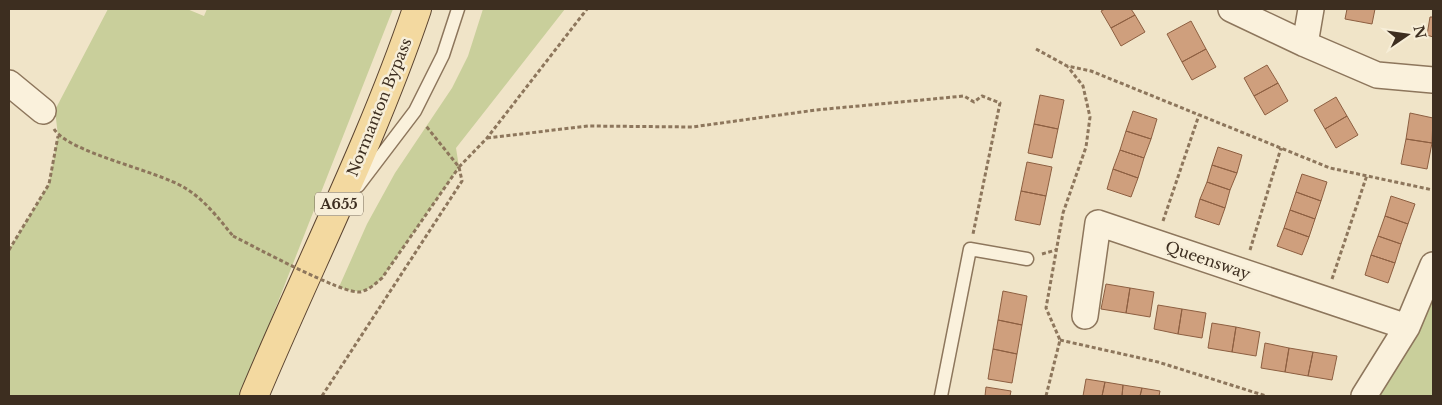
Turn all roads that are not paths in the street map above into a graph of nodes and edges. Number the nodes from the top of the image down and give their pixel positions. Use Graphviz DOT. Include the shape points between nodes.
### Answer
graph roads {
  1 [pos="417,9"];
  2 [pos="458,9"];
  3 [pos="1231,9"];
  4 [pos="1311,9"];
  5 [pos="1304,44"];
  6 [pos="1433,80"];
  7 [pos="9,83"];
  8 [pos="43,112"];
  9 [pos="333,218"];
  10 [pos="1027,259"];
  11 [pos="1433,265"];
  12 [pos="1085,316"];
  13 [pos="1407,326"];
  14 [pos="254,396"];
  15 [pos="941,396"];
  16 [pos="1364,396"];
  1 -- 9 [label="main road, Normanton Bypass / A655" via="401,57"];
  2 -- 9 [label="lane" via="443,55 415,111"];
  3 -- 5 [label="street"];
  4 -- 5 [label="street"];
  5 -- 6 [label="street" via="1376,75"];
  7 -- 8 [label="street"];
  9 -- 14 [label="main road, Normanton Bypass / A655"];
  10 -- 15 [label="lane" via="970,249"];
  11 -- 13 [label="street"];
  12 -- 13 [label="street, Queensway" via="1098,223"];
  13 -- 16 [label="street"];
}
